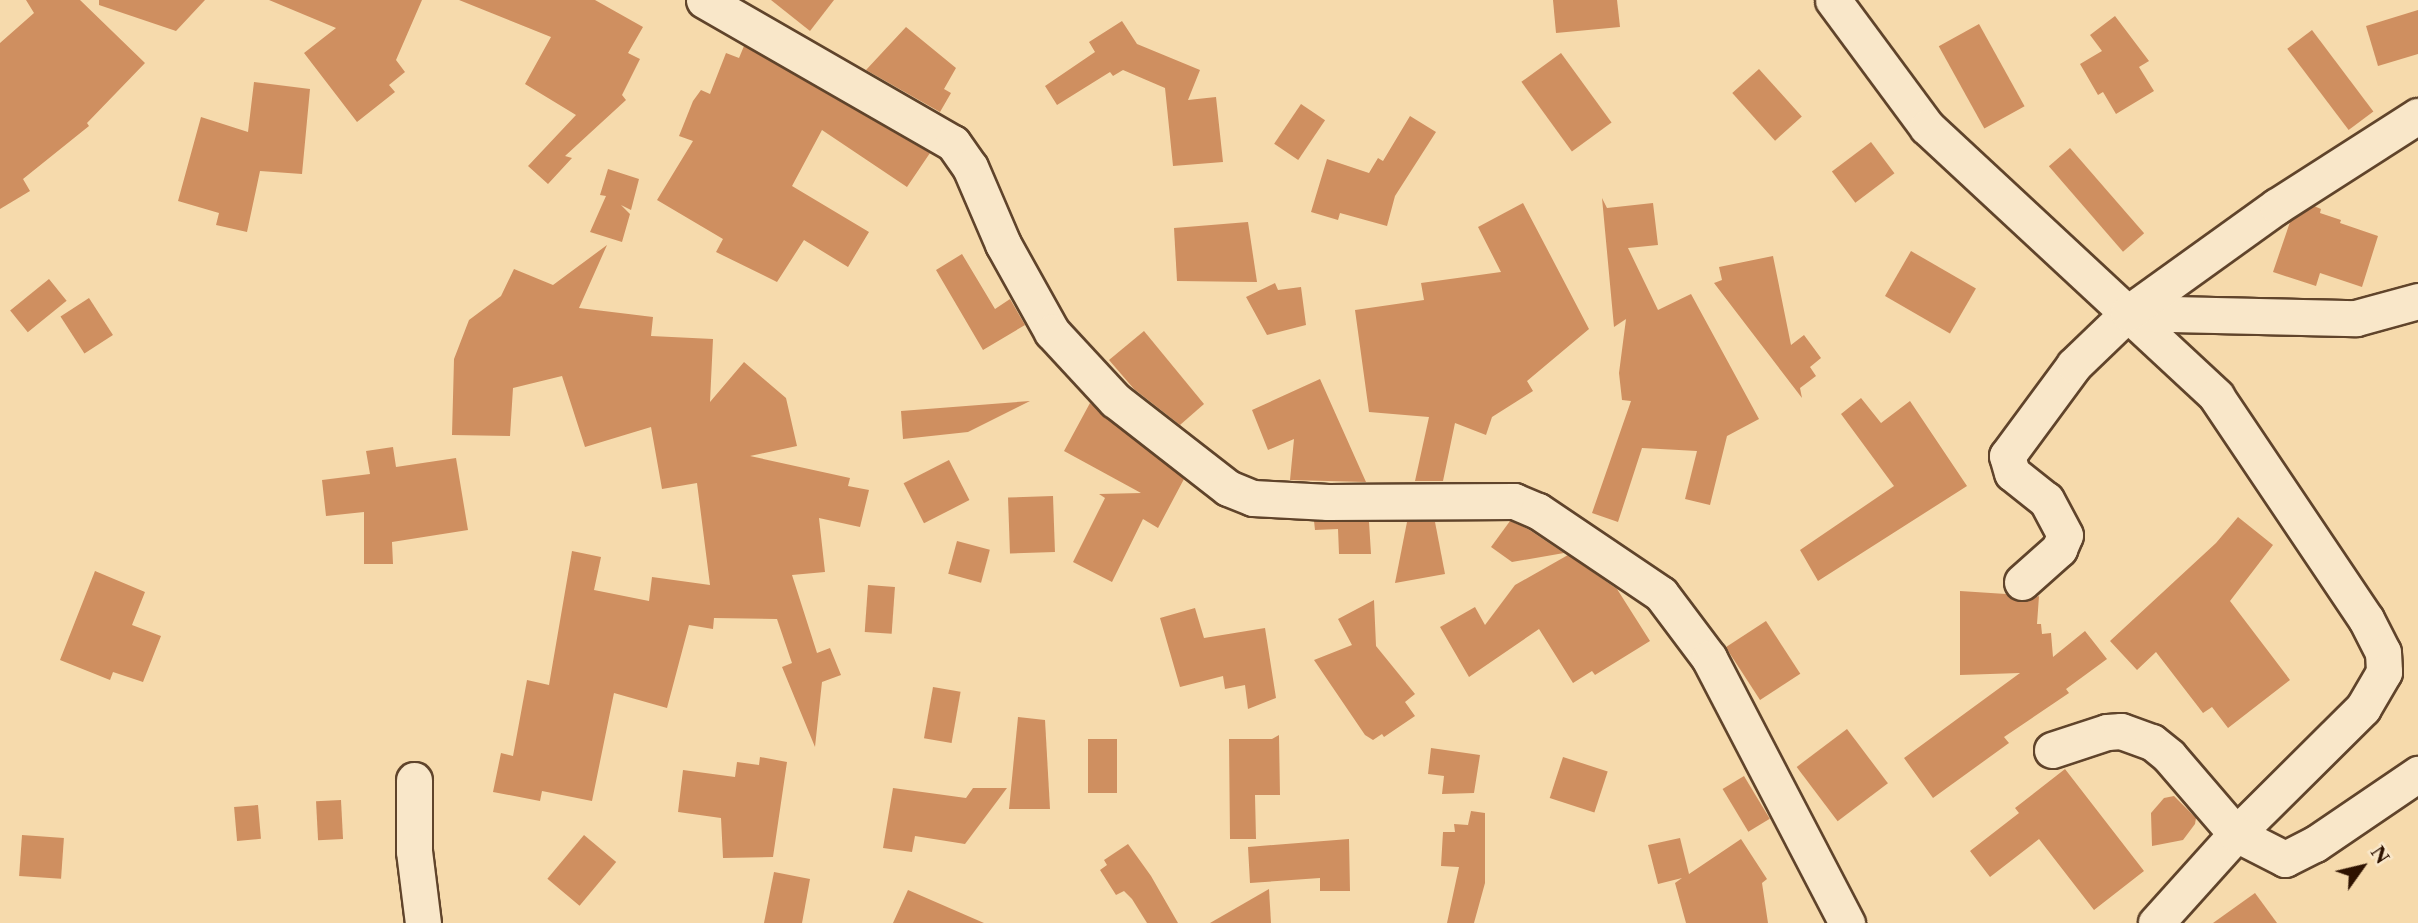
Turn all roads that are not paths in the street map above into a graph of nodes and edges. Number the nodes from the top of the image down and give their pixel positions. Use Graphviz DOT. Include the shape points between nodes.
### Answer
graph roads {
  1 [pos="704,0"];
  2 [pos="1833,0"];
  3 [pos="2418,116"];
  4 [pos="2418,301"];
  5 [pos="2128,313"];
  6 [pos="2022,582"];
  7 [pos="2052,750"];
  8 [pos="2418,774"];
  9 [pos="414,780"];
  10 [pos="2235,834"];
  11 [pos="422,923"];
  12 [pos="1847,923"];
  13 [pos="2156,923"];
  1 -- 12 [label="street" via="953,143 970,167 1003,244 1052,332 1115,400 1228,488 1253,498 1328,502 1514,501 1538,510 1661,594 1709,658"];
  2 -- 5 [label="street" via="1927,127"];
  3 -- 5 [label="street" via="2277,206"];
  4 -- 5 [label="street" via="2356,318"];
  5 -- 6 [label="street" via="2074,365 2007,456 2012,473 2046,500 2065,535 2059,549"];
  5 -- 10 [label="street" via="2230,413 2366,619 2386,663 2363,708"];
  7 -- 10 [label="street" via="2107,732 2121,731 2152,742"];
  8 -- 10 [label="street" via="2291,858 2270,855"];
  9 -- 11 [label="street" via="414,850"];
  10 -- 13 [label="street"];
}
